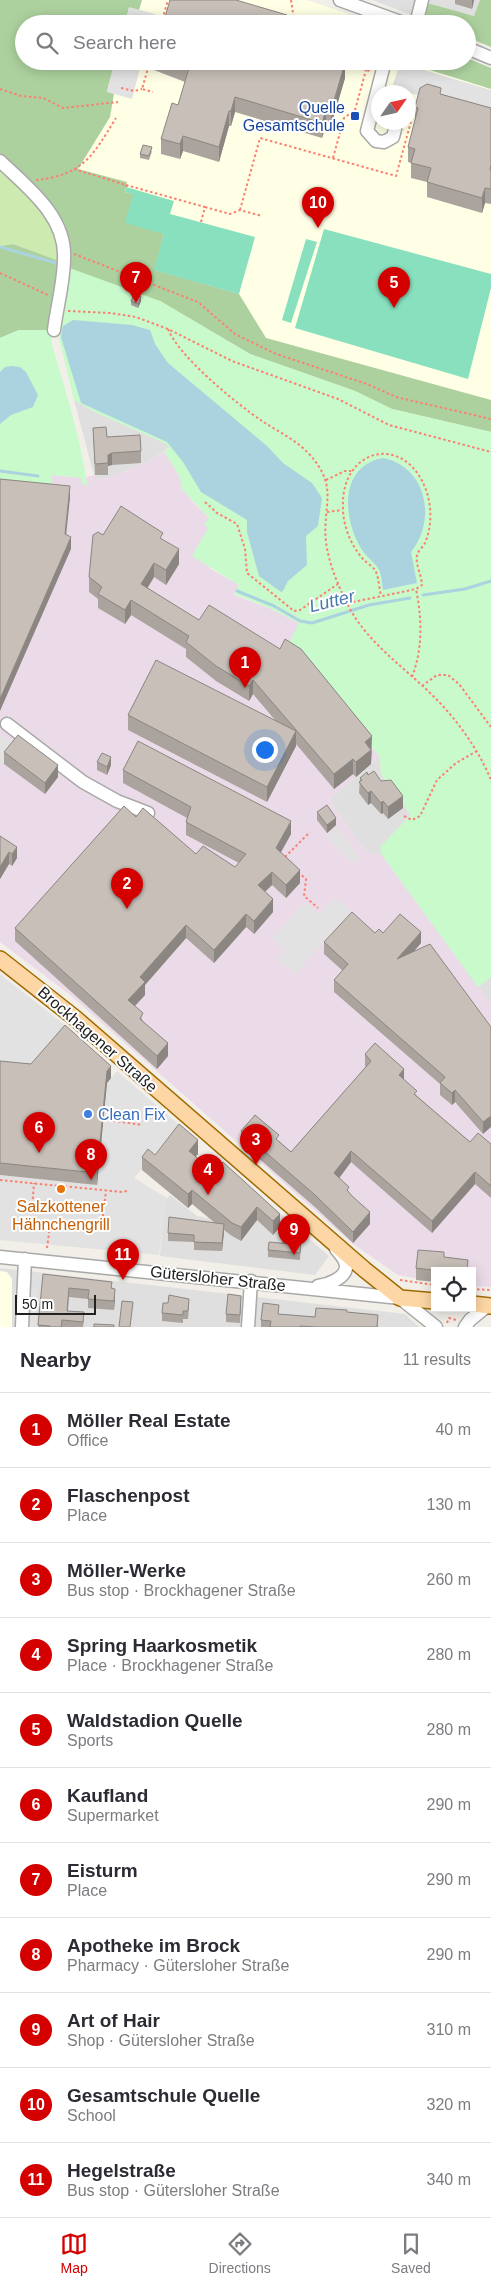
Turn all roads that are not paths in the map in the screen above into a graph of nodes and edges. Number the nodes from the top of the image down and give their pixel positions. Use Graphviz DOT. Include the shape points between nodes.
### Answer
graph roads {
  1 [pos="340,0"];
  2 [pos="422,0"];
  3 [pos="380,15"];
  4 [pos="418,15"];
  5 [pos="476,52"];
  6 [pos="491,58"];
  7 [pos="382,70"];
  8 [pos="380,85"];
  9 [pos="371,115"];
  10 [pos="395,130"];
  11 [pos="0,160"];
  12 [pos="54,330"];
  13 [pos="8,723"];
  14 [pos="148,813"];
  15 [pos="0,959"];
  16 [pos="330,1239"];
  17 [pos="0,1257"];
  18 [pos="25,1259"];
  19 [pos="252,1281"];
  20 [pos="306,1286"];
  21 [pos="400,1298"];
  22 [pos="431,1301"];
  23 [pos="483,1305"];
  24 [pos="442,1325"];
  25 [pos="464,1325"];
  26 [pos="22,1327"];
  27 [pos="248,1327"];
  1 -- 3 [label="street"];
  2 -- 4 [label="street"];
  5 -- 6 [label="street"];
  7 -- 8 [label="street"];
  9 -- 10 [label="street" via="367,127 369,135 380,142 390,140"];
  11 -- 12 [label="street" via="41,202 60,235 64,252"];
  13 -- 14 [label="street" via="83,782 117,801"];
  15 -- 16 [label="main road, Brockhagener Straße" via="75,1018"];
  16 -- 20 [label="street" via="344,1260 345,1272 322,1286"];
  16 -- 21 [label="main road, Brockhagener Straße"];
  17 -- 18 [label="street, Gütersloher Straße"];
  18 -- 19 [label="street, Gütersloher Straße"];
  18 -- 26 [label="street"];
  19 -- 20 [label="street, Gütersloher Straße"];
  19 -- 27 [label="street"];
  20 -- 21 [label="street, Gütersloher Straße"];
  21 -- 22 [label="main road, Gütersloher Straße"];
  21 -- 24 [label="street"];
  23 -- 25 [label="street"];
}
